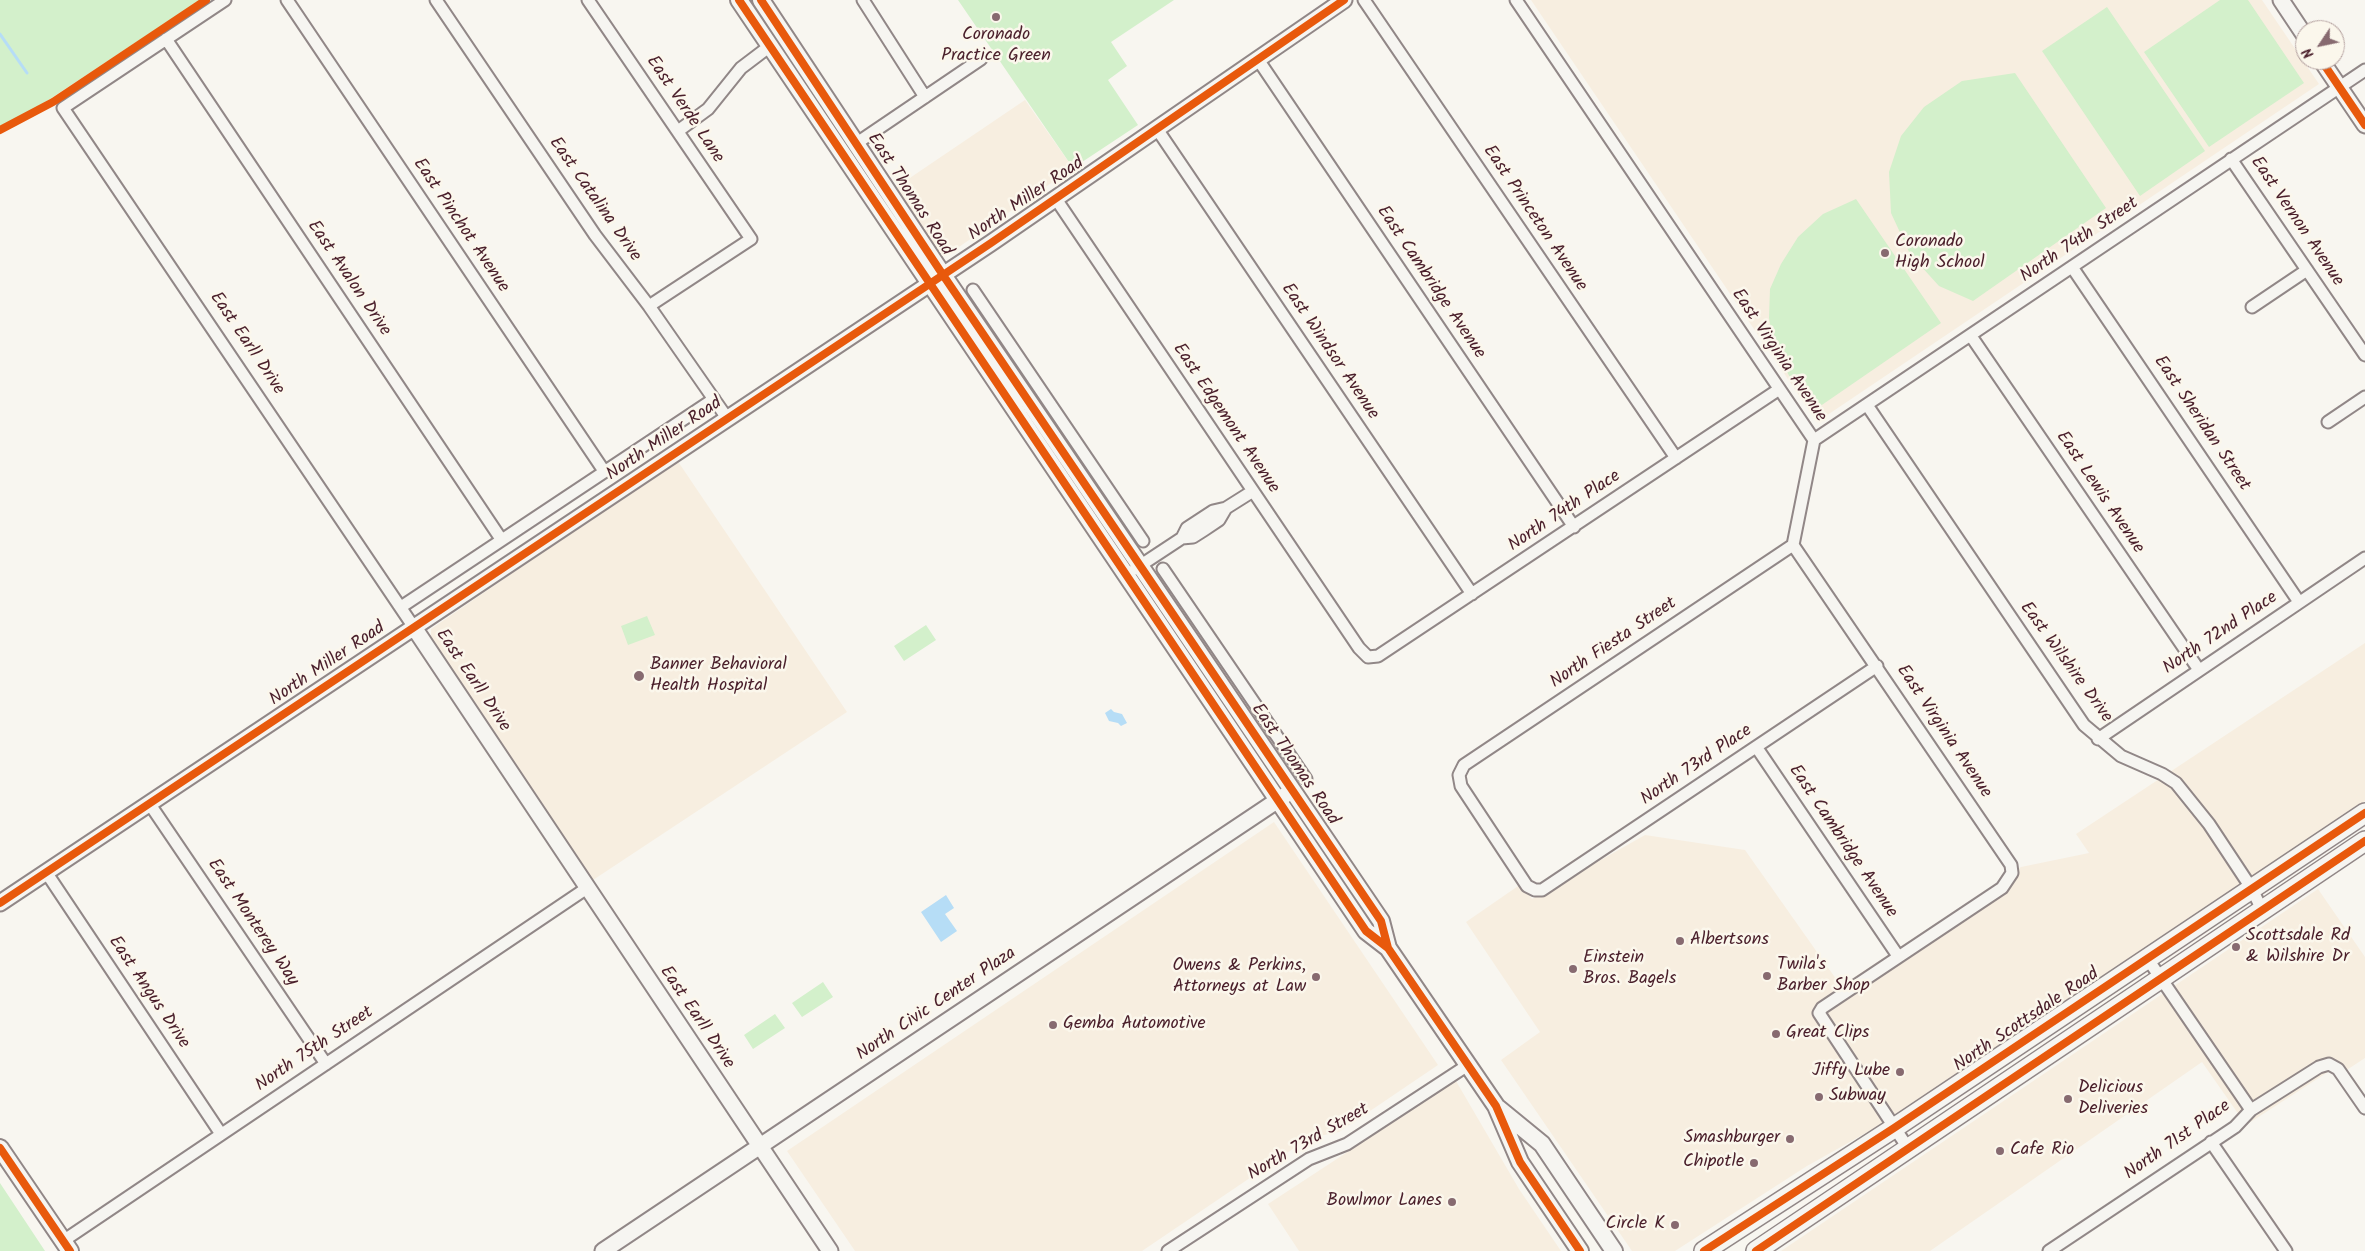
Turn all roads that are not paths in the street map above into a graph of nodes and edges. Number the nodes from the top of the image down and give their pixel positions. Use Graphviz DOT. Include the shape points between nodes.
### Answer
graph roads {
  1 [pos="226,0"];
  2 [pos="287,0"];
  3 [pos="436,0"];
  4 [pos="588,0"];
  5 [pos="739,0"];
  6 [pos="760,0"];
  7 [pos="863,0"];
  8 [pos="1344,0"];
  9 [pos="1364,0"];
  10 [pos="1516,0"];
  11 [pos="2281,0"];
  12 [pos="2295,21"];
  13 [pos="166,39"];
  14 [pos="770,46"];
  15 [pos="1257,58"];
  16 [pos="981,59"];
  17 [pos="2327,70"];
  18 [pos="2365,70"];
  19 [pos="2339,88"];
  20 [pos="924,97"];
  21 [pos="2365,125"];
  22 [pos="1156,129"];
  23 [pos="678,131"];
  24 [pos="857,143"];
  25 [pos="2232,159"];
  26 [pos="1056,199"];
  27 [pos="2072,267"];
  28 [pos="2307,270"];
  29 [pos="937,279"];
  30 [pos="972,290"];
  31 [pos="649,306"];
  32 [pos="2252,307"];
  33 [pos="1971,336"];
  34 [pos="1007,353"];
  35 [pos="2365,355"];
  36 [pos="1778,390"];
  37 [pos="2365,397"];
  38 [pos="714,399"];
  39 [pos="1867,405"];
  40 [pos="727,418"];
  41 [pos="2328,422"];
  42 [pos="1814,440"];
  43 [pos="1676,458"];
  44 [pos="604,471"];
  45 [pos="1252,491"];
  46 [pos="1124,526"];
  47 [pos="1574,527"];
  48 [pos="502,539"];
  49 [pos="1103,540"];
  50 [pos="1143,541"];
  51 [pos="1793,545"];
  52 [pos="2365,558"];
  53 [pos="1141,565"];
  54 [pos="1163,570"];
  55 [pos="1127,574"];
  56 [pos="1472,594"];
  57 [pos="1173,598"];
  58 [pos="2299,602"];
  59 [pos="401,607"];
  60 [pos="1152,612"];
  61 [pos="413,626"];
  62 [pos="1368,657"];
  63 [pos="1877,666"];
  64 [pos="2199,670"];
  65 [pos="1261,713"];
  66 [pos="1247,723"];
  67 [pos="2098,739"];
  68 [pos="1757,748"];
  69 [pos="1306,779"];
  70 [pos="1293,790"];
  71 [pos="1278,799"];
  72 [pos="149,803"];
  73 [pos="2365,813"];
  74 [pos="2365,841"];
  75 [pos="46,872"];
  76 [pos="587,888"];
  77 [pos="2252,889"];
  78 [pos="1535,890"];
  79 [pos="0,903"];
  80 [pos="2262,910"];
  81 [pos="1388,948"];
  82 [pos="1898,956"];
  83 [pos="2147,958"];
  84 [pos="2160,978"];
  85 [pos="326,1064"];
  86 [pos="1468,1065"];
  87 [pos="1496,1106"];
  88 [pos="2365,1108"];
  89 [pos="2251,1110"];
  90 [pos="1894,1128"];
  91 [pos="222,1134"];
  92 [pos="2211,1142"];
  93 [pos="760,1147"];
  94 [pos="0,1148"];
  95 [pos="1908,1148"];
  96 [pos="1842,1161"];
  97 [pos="1856,1183"];
  98 [pos="66,1246"];
  99 [pos="2281,1249"];
  100 [pos="603,1251"];
  101 [pos="830,1251"];
  102 [pos="1168,1251"];
  103 [pos="1580,1251"];
  104 [pos="1614,1251"];
  105 [pos="1704,1251"];
  106 [pos="1756,1251"];
  107 [pos="2049,1251"];
  1 -- 13 [label="street"];
  2 -- 44 [label="street, East Pinchot Avenue"];
  3 -- 31 [label="street, East Catalina Drive" via="595,236"];
  4 -- 23 [label="street, East Verde Lane"];
  5 -- 14 [label="main road, East Thomas Road"];
  6 -- 24 [label="main road, East Thomas Road"];
  7 -- 20 [label="street"];
  8 -- 15 [label="street, North Miller Road"];
  9 -- 43 [label="street, East Princeton Avenue"];
  10 -- 36 [label="street, East Virginia Avenue"];
  11 -- 12 [label="street"];
  13 -- 48 [label="street, East Avalon Drive"];
  13 -- 59 [label="street, East Earll Drive" via="63,108"];
  14 -- 23 [label="street" via="741,68 708,109"];
  14 -- 29 [label="main road, East Thomas Road"];
  15 -- 22 [label="street, North Miller Road"];
  15 -- 47 [label="street, East Cambridge Avenue"];
  16 -- 20 [label="street"];
  17 -- 19 [label="street"];
  18 -- 19 [label="street, North 74th Street"];
  19 -- 21 [label="street"];
  19 -- 25 [label="street, North 74th Street"];
  20 -- 24 [label="street"];
  22 -- 26 [label="street, North Miller Road"];
  22 -- 56 [label="street, East Windsor Avenue"];
  23 -- 31 [label="street, East Verde Lane" via="751,239"];
  24 -- 29 [label="main road, East Thomas Road"];
  25 -- 27 [label="street, North 74th Street"];
  25 -- 28 [label="street, East Vernon Avenue"];
  26 -- 29 [label="street, North Miller Road"];
  26 -- 45 [label="street, East Edgemont Avenue"];
  27 -- 33 [label="street, North 74th Street"];
  27 -- 58 [label="street, East Sheridan Street"];
  28 -- 32 [label="street"];
  28 -- 35 [label="street, East Vernon Avenue"];
  29 -- 34 [label="main road, East Thomas Road"];
  29 -- 40 [label="street, North Miller Road"];
  29 -- 49 [label="main road, East Thomas Road"];
  30 -- 34 [label="street, East Thomas Road"];
  31 -- 38 [label="street, East Catalina Drive"];
  33 -- 39 [label="street, North 74th Street"];
  33 -- 64 [label="street, East Lewis Avenue"];
  34 -- 46 [label="main road, East Thomas Road"];
  36 -- 42 [label="street, East Virginia Avenue"];
  36 -- 43 [label="street, North 74th Place"];
  37 -- 41 [label="street"];
  38 -- 40 [label="street, East Catalina Drive"];
  38 -- 44 [label="street, North Miller Road"];
  39 -- 42 [label="street, North 74th Street"];
  39 -- 67 [label="street, East Wilshire Drive" via="2084,725"];
  40 -- 61 [label="street, North Miller Road"];
  42 -- 51 [label="street, East Virginia Avenue"];
  43 -- 47 [label="street, North 74th Place"];
  44 -- 48 [label="street, North Miller Road"];
  45 -- 53 [label="street" via="1187,528 1182,538"];
  45 -- 62 [label="street, East Edgemont Avenue"];
  46 -- 49 [label="street"];
  46 -- 50 [label="street, East Thomas Road"];
  46 -- 53 [label="main road, East Thomas Road"];
  47 -- 56 [label="street, North 74th Place"];
  48 -- 59 [label="street, North Miller Road"];
  49 -- 55 [label="main road, East Thomas Road"];
  51 -- 63 [label="street, East Virginia Avenue"];
  51 -- 78 [label="street, North Fiesta Street" via="1464,765 1459,775 1461,786 1527,886"];
  52 -- 58 [label="street, North 72nd Place"];
  53 -- 55 [label="street"];
  53 -- 57 [label="main road, East Thomas Road"];
  54 -- 57 [label="street, East Thomas Road"];
  55 -- 60 [label="main road, East Thomas Road"];
  56 -- 62 [label="street, North 74th Place" via="1378,656"];
  57 -- 60 [label="street"];
  57 -- 65 [label="street, East Thomas Road"];
  57 -- 66 [label="main road, East Thomas Road"];
  58 -- 64 [label="street, North 72nd Place"];
  59 -- 61 [label="street, East Earll Drive"];
  60 -- 71 [label="main road, East Thomas Road"];
  61 -- 72 [label="street, North Miller Road"];
  61 -- 76 [label="street, East Earll Drive"];
  63 -- 68 [label="street, North 73rd Place"];
  63 -- 82 [label="street, East Virginia Avenue" via="2007,858 2012,873 2002,888"];
  64 -- 67 [label="street, North 72nd Place"];
  65 -- 66 [label="street, East Thomas Road"];
  65 -- 69 [label="street, East Thomas Road"];
  66 -- 70 [label="main road, East Thomas Road"];
  67 -- 77 [label="street, East Wilshire Drive" via="2121,756 2176,783 2209,824"];
  68 -- 78 [label="street, North 73rd Place" via="1542,890"];
  68 -- 82 [label="street, East Cambridge Avenue"];
  70 -- 71 [label="street, North Civic Center Plaza"];
  70 -- 81 [label="main road, East Thomas Road" via="1381,921"];
  71 -- 81 [label="main road, East Thomas Road" via="1366,931"];
  71 -- 93 [label="street, North Civic Center Plaza"];
  72 -- 75 [label="street, North Miller Road"];
  72 -- 85 [label="street, East Monterey Way"];
  73 -- 77 [label="main road, North Scottsdale Road"];
  74 -- 80 [label="main road"];
  75 -- 79 [label="street, North Miller Road"];
  75 -- 91 [label="street, East Angus Drive"];
  76 -- 85 [label="street, North 75th Street"];
  76 -- 93 [label="street, East Earll Drive"];
  77 -- 80 [label="street, East Wilshire Drive"];
  77 -- 83 [label="main road, North Scottsdale Road"];
  80 -- 84 [label="main road"];
  81 -- 86 [label="main road, East Thomas Road"];
  82 -- 90 [label="street" via="1819,1013"];
  83 -- 84 [label="street"];
  83 -- 90 [label="main road, North Scottsdale Road"];
  84 -- 89 [label="street"];
  84 -- 95 [label="main road"];
  85 -- 91 [label="street, North 75th Street"];
  86 -- 87 [label="main road, East Thomas Road"];
  86 -- 102 [label="street, North 73rd Street" via="1347,1144 1309,1158"];
  87 -- 103 [label="main road, East Thomas Road" via="1520,1162"];
  87 -- 104 [label="main road, East Thomas Road" via="1542,1144"];
  88 -- 89 [label="street, North 71st Place" via="2338,1069 2329,1064"];
  89 -- 92 [label="street, North 71st Place" via="2235,1127"];
  90 -- 95 [label="street"];
  90 -- 96 [label="main road, North Scottsdale Road"];
  91 -- 98 [label="street, North 75th Street"];
  92 -- 99 [label="street"];
  92 -- 107 [label="street, North 71st Place"];
  93 -- 100 [label="street, North Civic Center Plaza"];
  93 -- 101 [label="street, East Earll Drive"];
  94 -- 98 [label="main road"];
  95 -- 97 [label="main road"];
  96 -- 97 [label="main road"];
  96 -- 105 [label="main road, North Scottsdale Road"];
  97 -- 106 [label="main road"];
}
